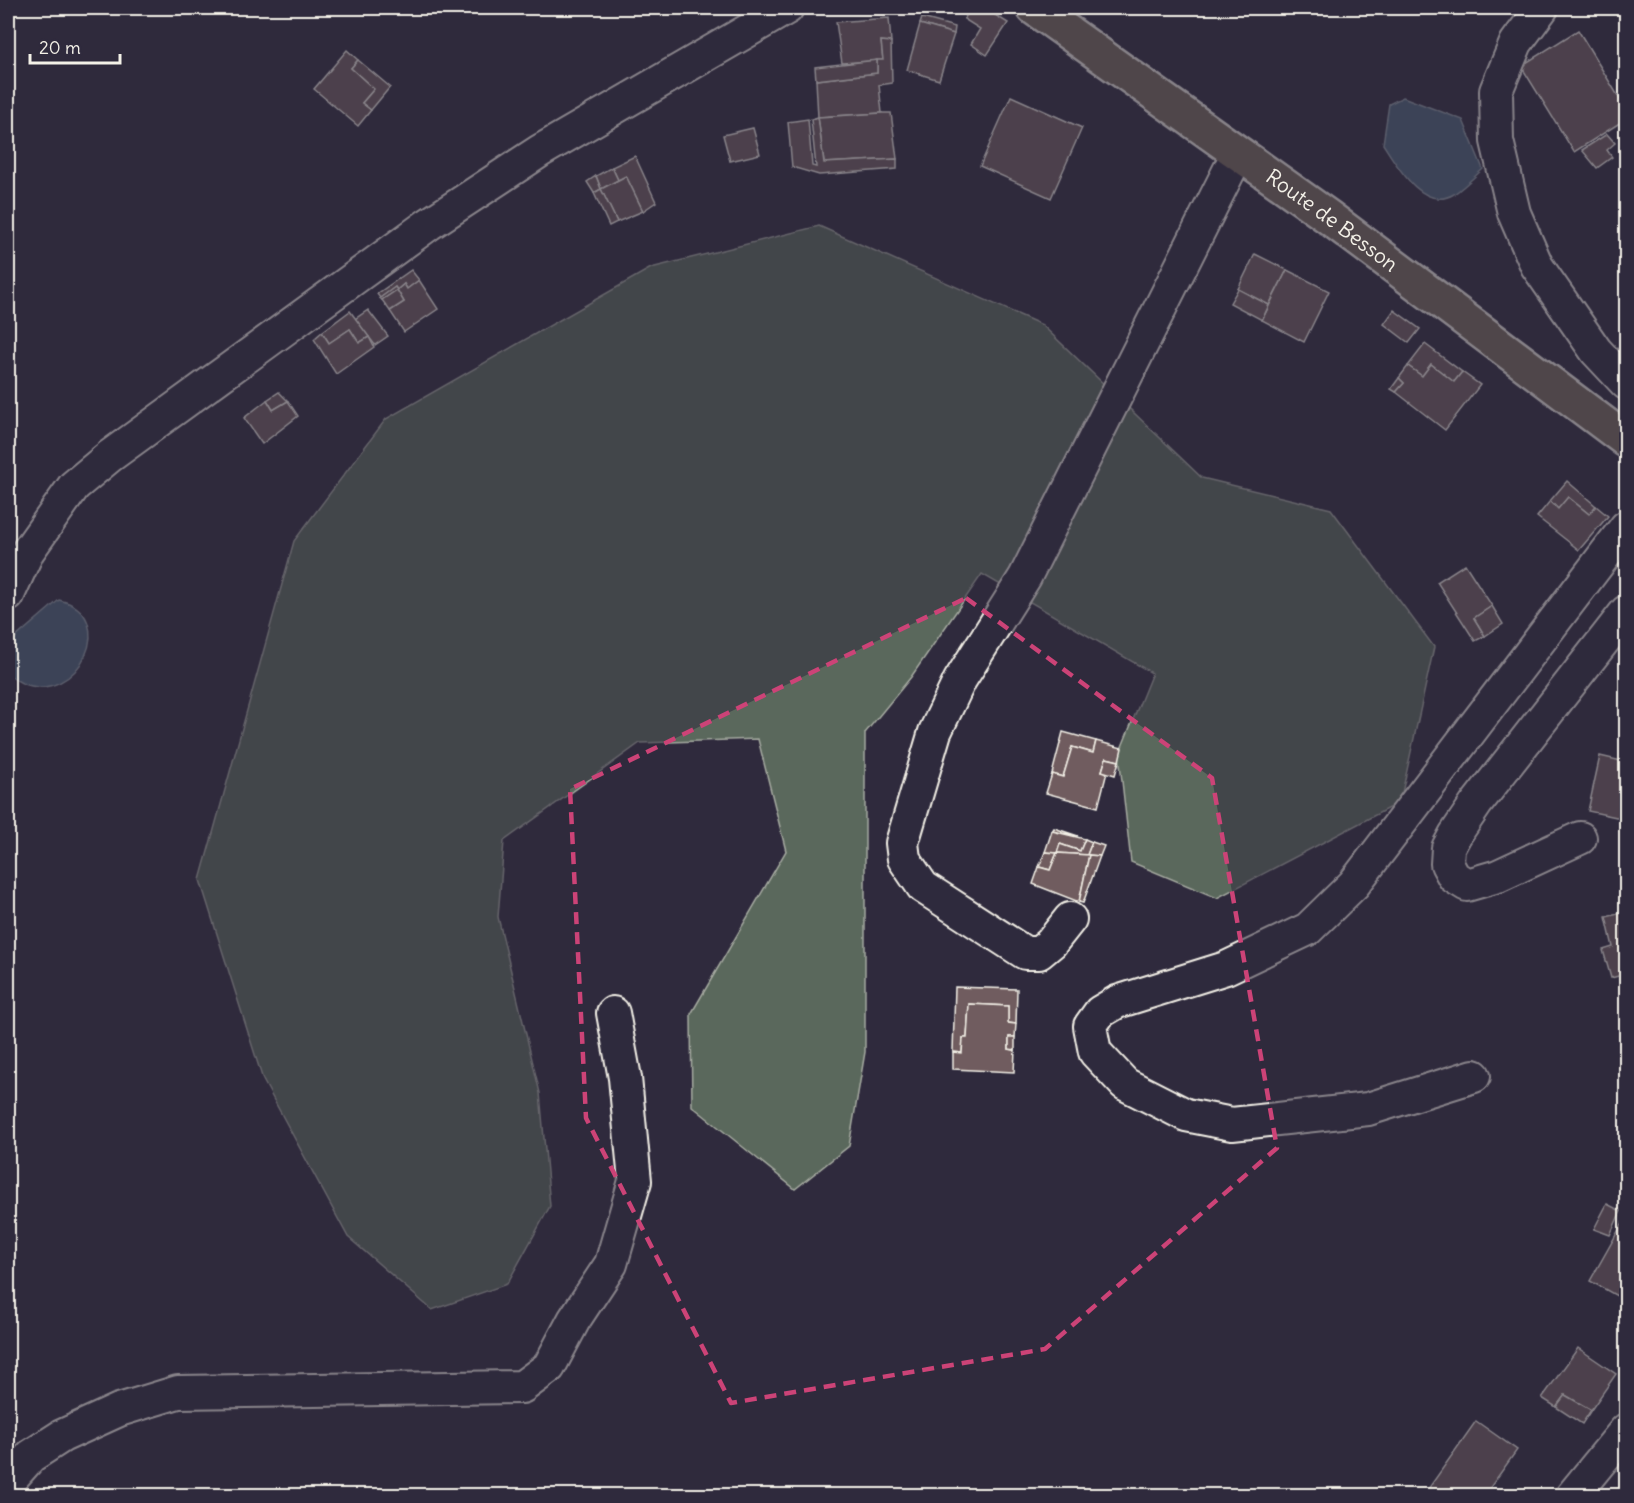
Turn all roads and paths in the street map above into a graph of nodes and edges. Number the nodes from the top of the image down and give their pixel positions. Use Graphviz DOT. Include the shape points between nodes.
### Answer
graph roads {
  1 [pos="787,8"];
  2 [pos="1034,8"];
  3 [pos="1542,8"];
  4 [pos="1238,153"];
  5 [pos="1626,383"];
  6 [pos="1626,440"];
  7 [pos="1626,528"];
  8 [pos="8,595"];
  9 [pos="1626,612"];
  10 [pos="1580,838"];
  11 [pos="1070,919"];
  12 [pos="613,1014"];
  13 [pos="1474,1076"];
  14 [pos="1626,1430"];
  15 [pos="8,1482"];
  16 [pos="1572,1496"];
  1 -- 8 [label="street" via="540,151 429,224 110,456 74,486 28,551"];
  2 -- 4 [label="main road, Route de Besson"];
  3 -- 5 [label="street" via="1516,42 1496,91 1497,141 1514,213 1538,266 1596,351"];
  4 -- 6 [label="main road, Route de Besson"];
  4 -- 11 [label="street" via="1024,578 960,680 940,722 902,843 904,859 923,887 1025,953 1039,953"];
  7 -- 13 [label="street" via="1354,884 1308,929 1226,968 1117,1002 1100,1012 1090,1026 1095,1052 1125,1084 1186,1115 1232,1124 1368,1109"];
  9 -- 10 [label="street" via="1476,804 1448,848 1447,864 1454,877 1467,885 1498,876"];
  12 -- 15 [label="street" via="625,1078 635,1182 611,1264 549,1367 522,1387 178,1392 119,1410 62,1436 31,1455"];
  14 -- 16 [label="street"];
}
